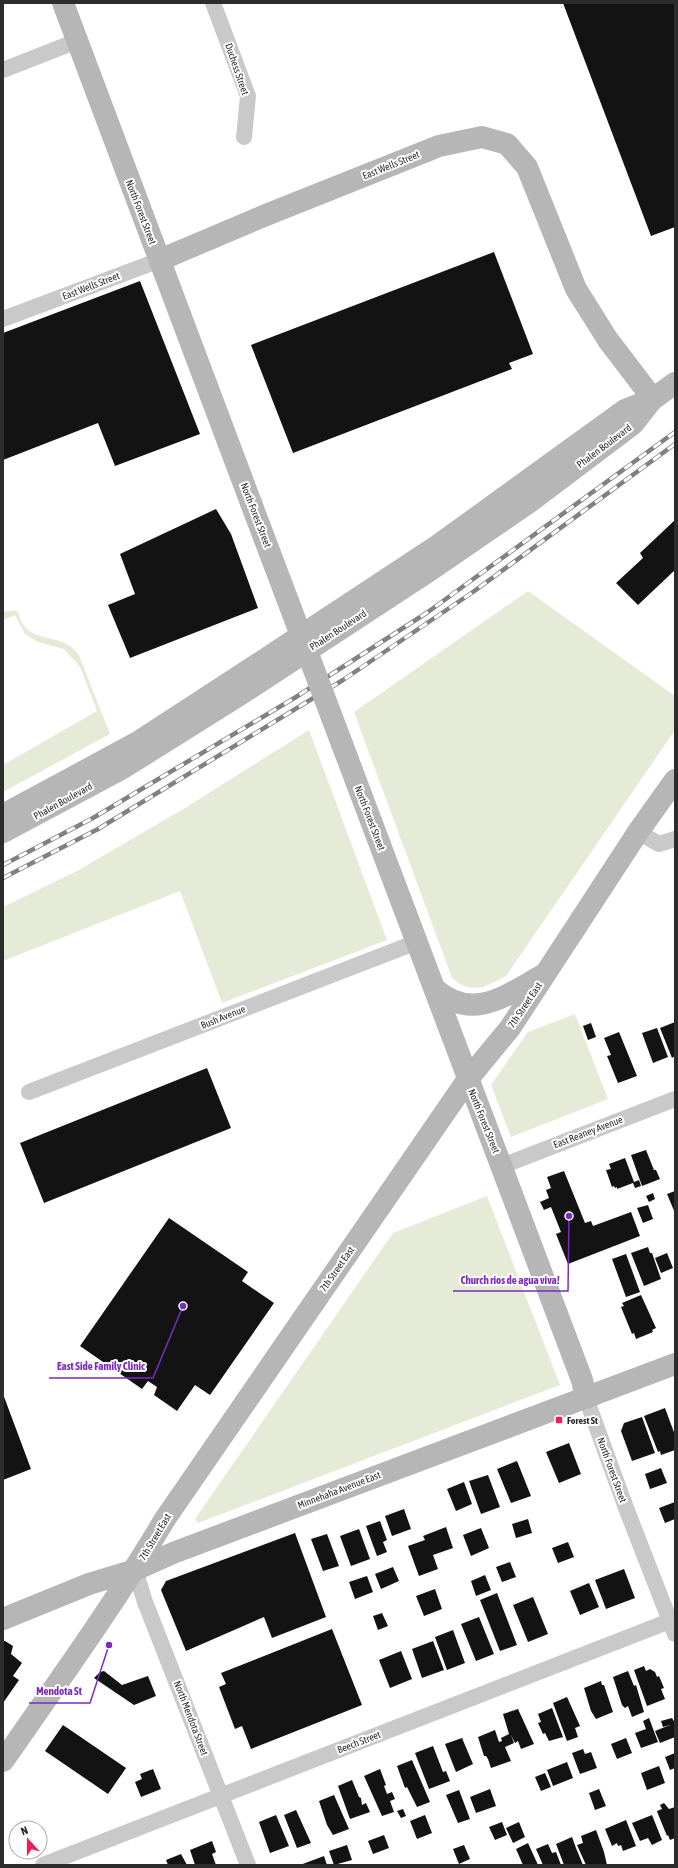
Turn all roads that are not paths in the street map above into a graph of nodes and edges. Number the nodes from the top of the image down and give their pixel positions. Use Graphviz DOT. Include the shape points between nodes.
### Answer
graph roads {
  1 [pos="63,3"];
  2 [pos="213,3"];
  3 [pos="77,41"];
  4 [pos="3,70"];
  5 [pos="244,137"];
  6 [pos="160,260"];
  7 [pos="3,319"];
  8 [pos="675,383"];
  9 [pos="653,399"];
  10 [pos="675,780"];
  11 [pos="3,815"];
  12 [pos="3,832"];
  13 [pos="638,832"];
  14 [pos="675,839"];
  15 [pos="417,942"];
  16 [pos="547,972"];
  17 [pos="435,989"];
  18 [pos="468,1079"];
  19 [pos="29,1092"];
  20 [pos="675,1099"];
  21 [pos="502,1166"];
  22 [pos="675,1364"];
  23 [pos="586,1398"];
  24 [pos="135,1570"];
  25 [pos="3,1618"];
  26 [pos="673,1624"];
  27 [pos="3,1761"];
  28 [pos="221,1796"];
  29 [pos="43,1865"];
  30 [pos="248,1865"];
  1 -- 3 [label="street, North Forest Street"];
  2 -- 5 [label="street, Duchess Street" via="248,96"];
  3 -- 4 [label="street"];
  3 -- 6 [label="street, North Forest Street"];
  6 -- 7 [label="street, East Wells Street"];
  6 -- 9 [label="street, East Wells Street" via="439,146 482,137 507,144 527,167 576,289 608,340"];
  6 -- 15 [label="street, North Forest Street, bridge"];
  8 -- 9 [label="street, Phalen Boulevard"];
  9 -- 11 [label="street, Phalen Boulevard" via="625,410 437,546 138,742"];
  9 -- 12 [label="street, Phalen Boulevard" via="634,424 531,501 432,569 135,761"];
  10 -- 13 [label="street, 7th Street East"];
  13 -- 14 [label="street" via="659,844"];
  13 -- 16 [label="street, 7th Street East"];
  15 -- 17 [label="street, North Forest Street"];
  15 -- 19 [label="street, Bush Avenue"];
  16 -- 17 [label="street" via="493,1002 476,1005 455,1003"];
  16 -- 18 [label="street, 7th Street East" via="510,1028"];
  17 -- 18 [label="street, North Forest Street"];
  18 -- 21 [label="street, North Forest Street"];
  18 -- 24 [label="street, 7th Street East" via="165,1519"];
  20 -- 21 [label="street, East Reaney Avenue"];
  21 -- 23 [label="street, North Forest Street" via="582,1380"];
  22 -- 23 [label="street, Minnehaha Avenue East"];
  23 -- 24 [label="street, Minnehaha Avenue East" via="173,1552"];
  23 -- 26 [label="street, North Forest Street" via="626,1508"];
  24 -- 25 [label="street, Minnehaha Avenue East" via="89,1584"];
  24 -- 27 [label="street, 7th Street East"];
  24 -- 28 [label="street, North Mendota Street" via="145,1602"];
  26 -- 28 [label="street, Beech Street"];
  28 -- 29 [label="street, Beech Street"];
  28 -- 30 [label="street, North Mendota Street"];
}
